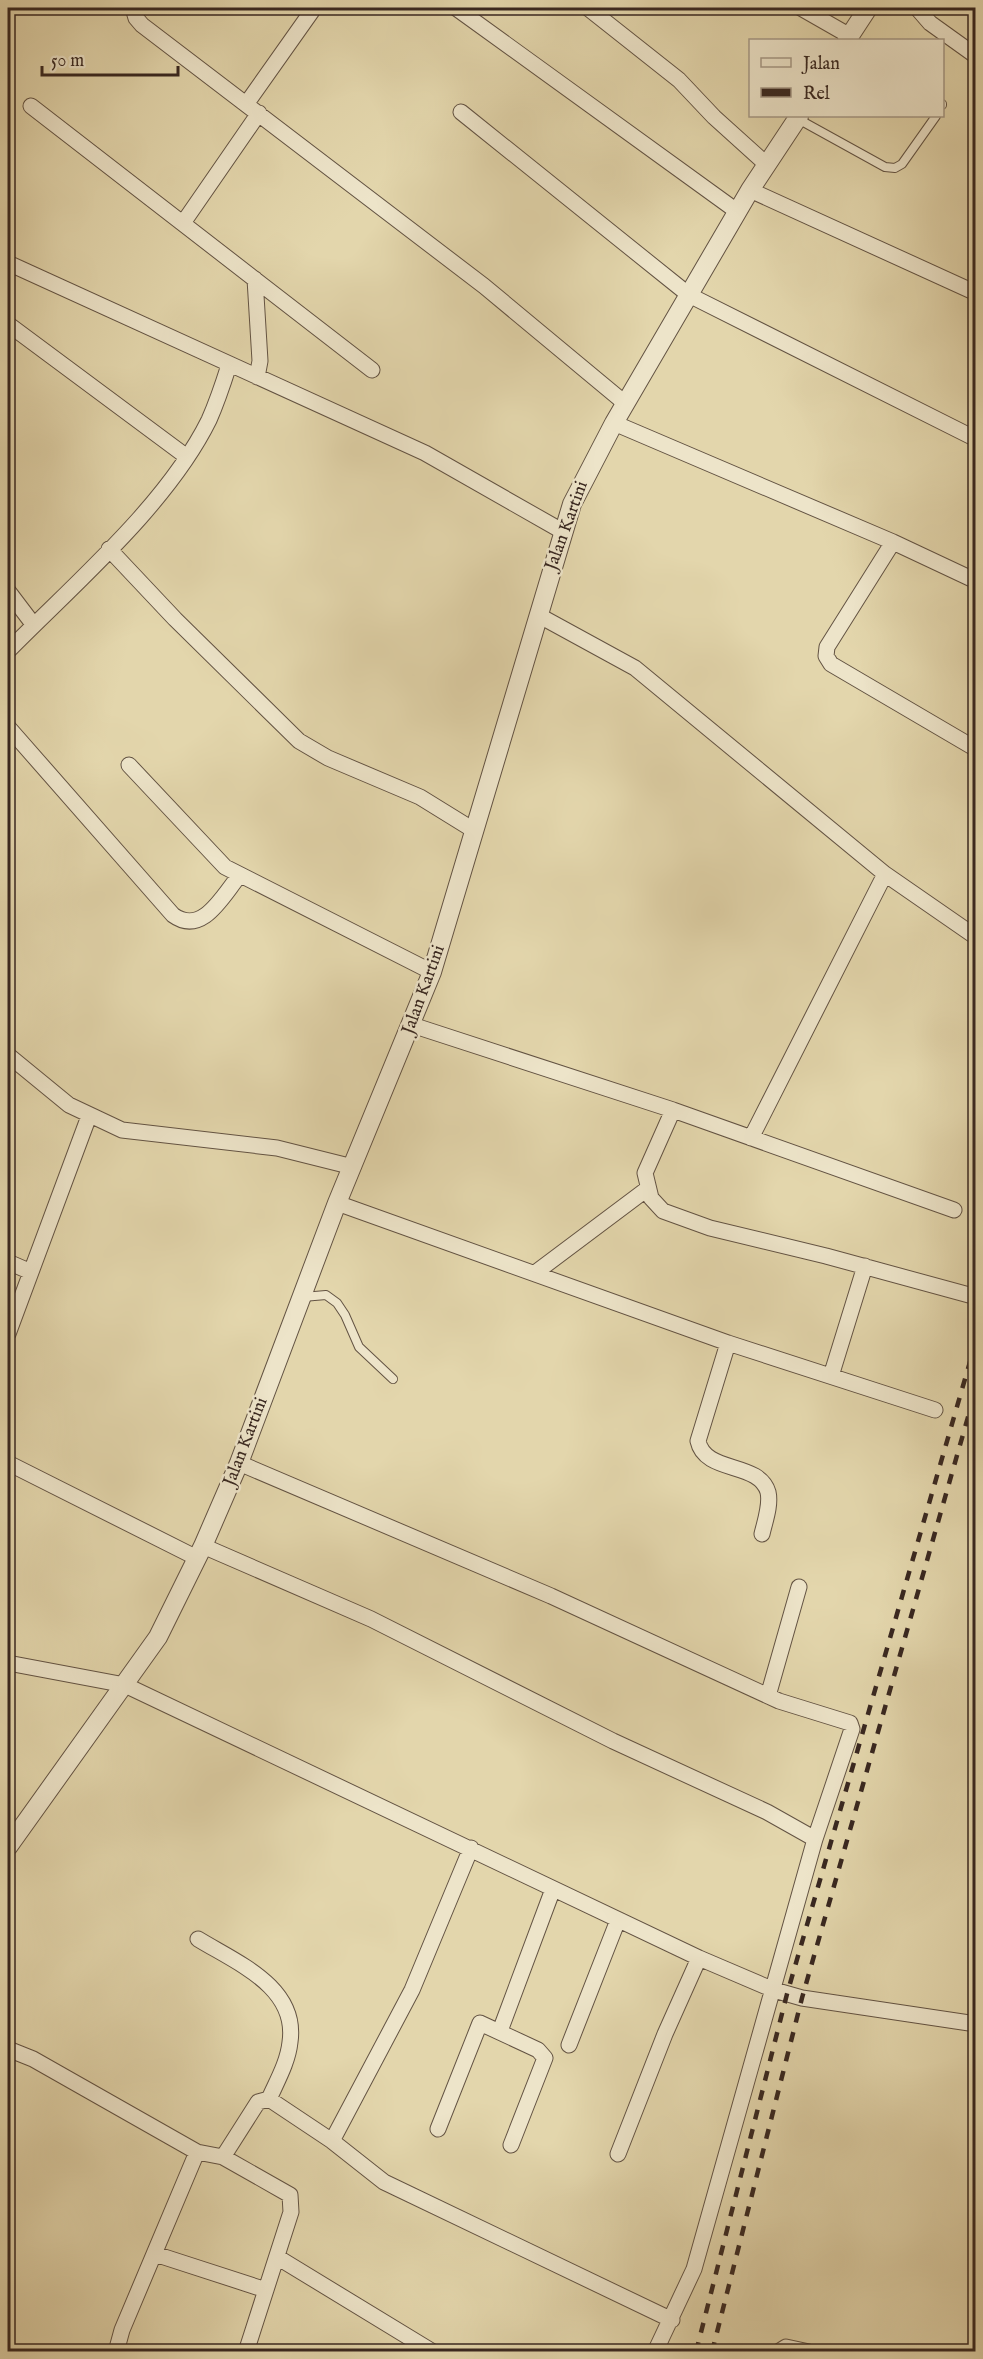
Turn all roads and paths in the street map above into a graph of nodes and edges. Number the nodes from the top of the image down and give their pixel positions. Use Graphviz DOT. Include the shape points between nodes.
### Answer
graph roads {
  1 [pos="456,8"];
  2 [pos="588,8"];
  3 [pos="801,8"];
  4 [pos="868,8"];
  5 [pos="917,8"];
  6 [pos="130,9"];
  7 [pos="312,11"];
  8 [pos="849,38"];
  9 [pos="975,56"];
  10 [pos="31,106"];
  11 [pos="253,108"];
  12 [pos="461,112"];
  13 [pos="798,117"];
  14 [pos="935,117"];
  15 [pos="766,164"];
  16 [pos="750,190"];
  17 [pos="738,212"];
  18 [pos="183,223"];
  19 [pos="8,263"];
  20 [pos="255,279"];
  21 [pos="975,293"];
  22 [pos="689,295"];
  23 [pos="8,324"];
  24 [pos="229,365"];
  25 [pos="372,370"];
  26 [pos="257,377"];
  27 [pos="626,404"];
  28 [pos="614,423"];
  29 [pos="975,439"];
  30 [pos="187,457"];
  31 [pos="562,531"];
  32 [pos="893,542"];
  33 [pos="109,549"];
  34 [pos="975,581"];
  35 [pos="8,591"];
  36 [pos="538,615"];
  37 [pos="33,624"];
  38 [pos="8,651"];
  39 [pos="8,727"];
  40 [pos="975,749"];
  41 [pos="129,765"];
  42 [pos="476,831"];
  43 [pos="885,874"];
  44 [pos="239,876"];
  45 [pos="975,937"];
  46 [pos="432,972"];
  47 [pos="412,1025"];
  48 [pos="8,1055"];
  49 [pos="673,1110"];
  50 [pos="89,1116"];
  51 [pos="752,1138"];
  52 [pos="353,1167"];
  53 [pos="647,1189"];
  54 [pos="337,1203"];
  55 [pos="954,1210"];
  56 [pos="8,1262"];
  57 [pos="865,1266"];
  58 [pos="32,1272"];
  59 [pos="535,1273"];
  60 [pos="969,1295"];
  61 [pos="302,1298"];
  62 [pos="8,1334"];
  63 [pos="728,1343"];
  64 [pos="831,1376"];
  65 [pos="393,1379"];
  66 [pos="935,1410"];
  67 [pos="239,1462"];
  68 [pos="8,1463"];
  69 [pos="762,1534"];
  70 [pos="200,1552"];
  71 [pos="799,1587"];
  72 [pos="8,1663"];
  73 [pos="125,1685"];
  74 [pos="768,1696"];
  75 [pos="815,1839"];
  76 [pos="8,1847"];
  77 [pos="471,1848"];
  78 [pos="553,1889"];
  79 [pos="618,1920"];
  80 [pos="198,1939"];
  81 [pos="699,1958"];
  82 [pos="774,1990"];
  83 [pos="975,2024"];
  84 [pos="500,2031"];
  85 [pos="569,2045"];
  86 [pos="8,2049"];
  87 [pos="269,2099"];
  88 [pos="438,2129"];
  89 [pos="332,2141"];
  90 [pos="511,2145"];
  91 [pos="197,2151"];
  92 [pos="618,2154"];
  93 [pos="224,2157"];
  94 [pos="154,2254"];
  95 [pos="277,2257"];
  96 [pos="266,2290"];
  97 [pos="672,2320"];
  98 [pos="116,2352"];
  99 [pos="246,2352"];
  100 [pos="433,2352"];
  101 [pos="655,2352"];
  102 [pos="778,2352"];
  103 [pos="809,2352"];
  1 -- 17 [label="street"];
  2 -- 15 [label="street" via="679,80"];
  3 -- 8 [label="street"];
  4 -- 8 [label="street"];
  5 -- 9 [label="street" via="930,23"];
  6 -- 11 [label="street" via="142,25"];
  7 -- 11 [label="street"];
  10 -- 18 [label="street"];
  11 -- 18 [label="street"];
  11 -- 27 [label="street" via="484,286"];
  12 -- 22 [label="street"];
  13 -- 14 [label="lane" via="885,167 895,168 902,164"];
  13 -- 15 [label="street, Jalan Kartini"];
  15 -- 16 [label="street, Jalan Kartini"];
  16 -- 17 [label="street, Jalan Kartini"];
  16 -- 21 [label="street"];
  17 -- 22 [label="street, Jalan Kartini"];
  18 -- 20 [label="street"];
  19 -- 24 [label="street"];
  20 -- 25 [label="street"];
  20 -- 26 [label="street" via="260,352"];
  22 -- 27 [label="street, Jalan Kartini"];
  22 -- 29 [label="street"];
  23 -- 30 [label="street"];
  24 -- 26 [label="street"];
  24 -- 30 [label="street" via="211,414"];
  26 -- 31 [label="street" via="424,453"];
  27 -- 28 [label="street, Jalan Kartini"];
  28 -- 31 [label="street, Jalan Kartini"];
  28 -- 32 [label="street"];
  30 -- 33 [label="street"];
  31 -- 36 [label="street, Jalan Kartini"];
  32 -- 34 [label="street"];
  32 -- 40 [label="street" via="826,647 826,656 831,664"];
  33 -- 37 [label="street"];
  33 -- 42 [label="street" via="299,741 328,758 420,797"];
  35 -- 37 [label="street"];
  36 -- 42 [label="street, Jalan Kartini"];
  36 -- 43 [label="street" via="635,668"];
  37 -- 38 [label="street"];
  39 -- 44 [label="street" via="182,922 203,919"];
  41 -- 44 [label="street" via="212,855"];
  42 -- 46 [label="street, Jalan Kartini"];
  43 -- 45 [label="street"];
  43 -- 51 [label="street"];
  44 -- 46 [label="street"];
  46 -- 47 [label="street, Jalan Kartini"];
  47 -- 49 [label="street"];
  47 -- 52 [label="street, Jalan Kartini"];
  48 -- 50 [label="street" via="69,1105"];
  49 -- 51 [label="street"];
  49 -- 53 [label="street" via="645,1173"];
  50 -- 52 [label="street" via="122,1130 277,1148"];
  50 -- 58 [label="street"];
  51 -- 55 [label="street"];
  52 -- 54 [label="street, Jalan Kartini"];
  53 -- 57 [label="street" via="663,1211 689,1222"];
  53 -- 59 [label="street"];
  54 -- 59 [label="street"];
  54 -- 61 [label="street, Jalan Kartini"];
  56 -- 58 [label="street"];
  57 -- 60 [label="street"];
  57 -- 64 [label="street"];
  58 -- 62 [label="street"];
  59 -- 63 [label="street"];
  61 -- 65 [label="lane" via="326,1295 337,1303 359,1347"];
  61 -- 67 [label="street, Jalan Kartini"];
  63 -- 64 [label="street"];
  63 -- 69 [label="street" via="698,1441 707,1457 764,1484 768,1504"];
  64 -- 66 [label="street"];
  67 -- 70 [label="street, Jalan Kartini"];
  67 -- 74 [label="street" via="551,1596"];
  68 -- 70 [label="street"];
  70 -- 73 [label="street, Jalan Kartini" via="158,1637"];
  70 -- 75 [label="street" via="371,1619"];
  71 -- 74 [label="street"];
  72 -- 73 [label="street"];
  73 -- 76 [label="street, Jalan Kartini"];
  73 -- 77 [label="street"];
  74 -- 75 [label="street" via="796,1708 841,1719 850,1723 852,1729"];
  75 -- 82 [label="street"];
  77 -- 78 [label="street"];
  77 -- 89 [label="street" via="412,1990"];
  78 -- 79 [label="street"];
  78 -- 84 [label="street"];
  79 -- 81 [label="street"];
  79 -- 85 [label="street"];
  80 -- 87 [label="street" via="267,1981 286,2009 290,2043"];
  81 -- 82 [label="street"];
  81 -- 92 [label="street"];
  82 -- 83 [label="street" via="802,1998"];
  82 -- 97 [label="street" via="694,2269"];
  84 -- 88 [label="street" via="480,2023"];
  84 -- 90 [label="street" via="538,2050 545,2058"];
  86 -- 91 [label="street"];
  87 -- 89 [label="street"];
  87 -- 93 [label="street" via="258,2102"];
  89 -- 97 [label="street" via="384,2182"];
  91 -- 93 [label="street"];
  91 -- 94 [label="street"];
  93 -- 95 [label="street" via="290,2195 291,2212"];
  94 -- 96 [label="street"];
  94 -- 98 [label="street"];
  95 -- 96 [label="street"];
  95 -- 100 [label="street"];
  96 -- 99 [label="street"];
  97 -- 101 [label="street"];
  102 -- 103 [label="street" via="786,2348"];
}
